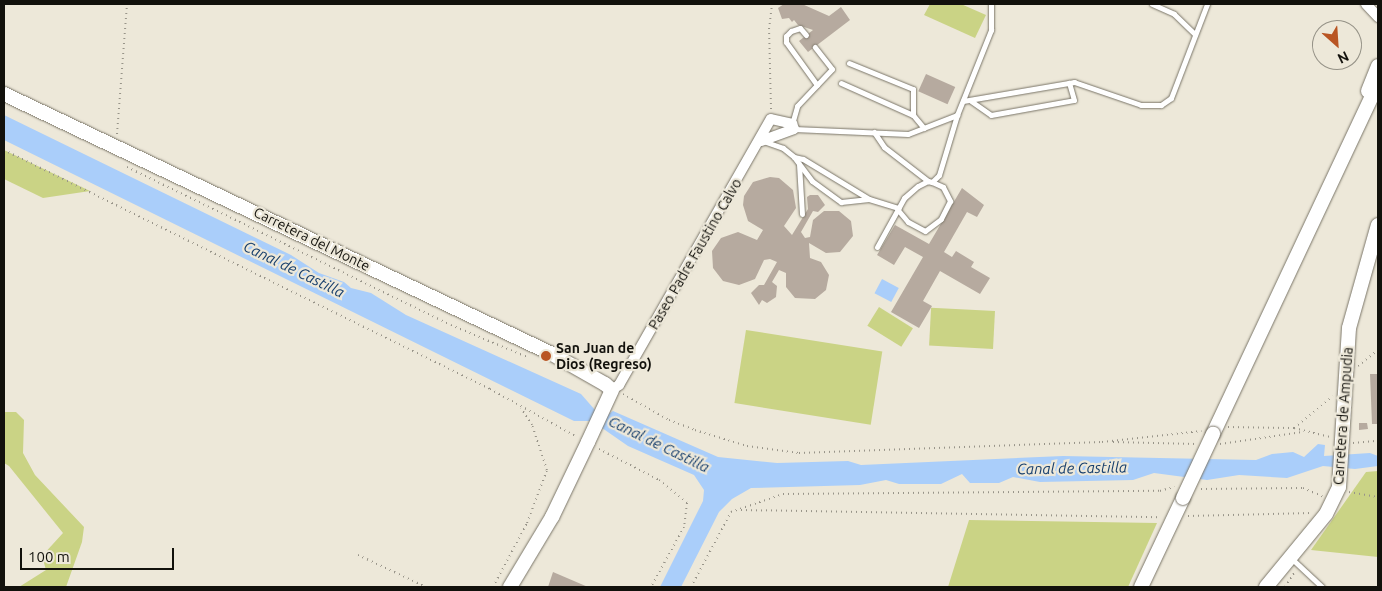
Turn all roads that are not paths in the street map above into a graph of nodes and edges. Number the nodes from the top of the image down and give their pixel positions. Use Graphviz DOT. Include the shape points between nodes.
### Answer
graph roads {
  1 [pos="991,4"];
  2 [pos="1152,4"];
  3 [pos="1207,4"];
  4 [pos="1366,4"];
  5 [pos="1378,17"];
  6 [pos="1194,33"];
  7 [pos="806,35"];
  8 [pos="815,47"];
  9 [pos="849,63"];
  10 [pos="1378,66"];
  11 [pos="841,83"];
  12 [pos="1069,83"];
  13 [pos="1378,84"];
  14 [pos="817,85"];
  15 [pos="4,94"];
  16 [pos="963,101"];
  17 [pos="971,101"];
  18 [pos="1378,102"];
  19 [pos="913,115"];
  20 [pos="957,115"];
  21 [pos="793,127"];
  22 [pos="924,128"];
  23 [pos="874,132"];
  24 [pos="760,140"];
  25 [pos="794,157"];
  26 [pos="799,164"];
  27 [pos="930,182"];
  28 [pos="869,200"];
  29 [pos="898,209"];
  30 [pos="802,214"];
  31 [pos="1315,217"];
  32 [pos="1378,225"];
  33 [pos="1302,246"];
  34 [pos="877,247"];
  35 [pos="612,392"];
  36 [pos="1295,561"];
  37 [pos="510,587"];
  38 [pos="1141,587"];
  39 [pos="1266,587"];
  40 [pos="1322,587"];
  1 -- 16 [label="lane" via="991,30"];
  2 -- 6 [label="lane" via="1174,14"];
  3 -- 6 [label="lane"];
  4 -- 5 [label="street"];
  6 -- 12 [label="lane" via="1171,98 1161,105 1141,106"];
  7 -- 14 [label="lane" via="800,28 786,36 786,42"];
  8 -- 14 [label="lane" via="832,69"];
  9 -- 19 [label="lane" via="914,89"];
  10 -- 31 [label="street" via="1314,204"];
  11 -- 19 [label="lane"];
  12 -- 17 [label="lane"];
  12 -- 17 [label="lane" via="1074,100 991,115"];
  13 -- 31 [label="street"];
  14 -- 21 [label="lane" via="797,106"];
  15 -- 35 [label="street, Carretera del Monte" via="552,354"];
  16 -- 17 [label="lane"];
  16 -- 20 [label="lane"];
  18 -- 33 [label="street" via="1319,227"];
  19 -- 22 [label="lane"];
  20 -- 22 [label="lane"];
  20 -- 27 [label="lane" via="939,174"];
  21 -- 23 [label="lane"];
  21 -- 24 [label="street"];
  21 -- 24 [label="street, Paseo Padre Faustino Calvo" via="771,119"];
  22 -- 23 [label="lane" via="908,134"];
  23 -- 27 [label="lane" via="884,147"];
  24 -- 25 [label="lane" via="783,148"];
  24 -- 35 [label="street, Paseo Padre Faustino Calvo"];
  25 -- 26 [label="lane"];
  25 -- 28 [label="lane" via="803,159"];
  26 -- 28 [label="lane" via="812,181 842,202"];
  26 -- 30 [label="lane"];
  27 -- 29 [label="lane" via="904,198"];
  27 -- 29 [label="lane" via="943,188 950,200 942,219 926,230 908,222"];
  28 -- 29 [label="lane"];
  29 -- 34 [label="lane"];
  31 -- 33 [label="street"];
  32 -- 36 [label="street, Carretera de Ampudia" via="1349,328 1340,470 1334,500"];
  33 -- 38 [label="street, bridge" via="1215,431 1180,492 1175,516"];
  35 -- 37 [label="street" via="552,517"];
  36 -- 39 [label="street, Carretera de Ampudia"];
  36 -- 40 [label="lane"];
}
